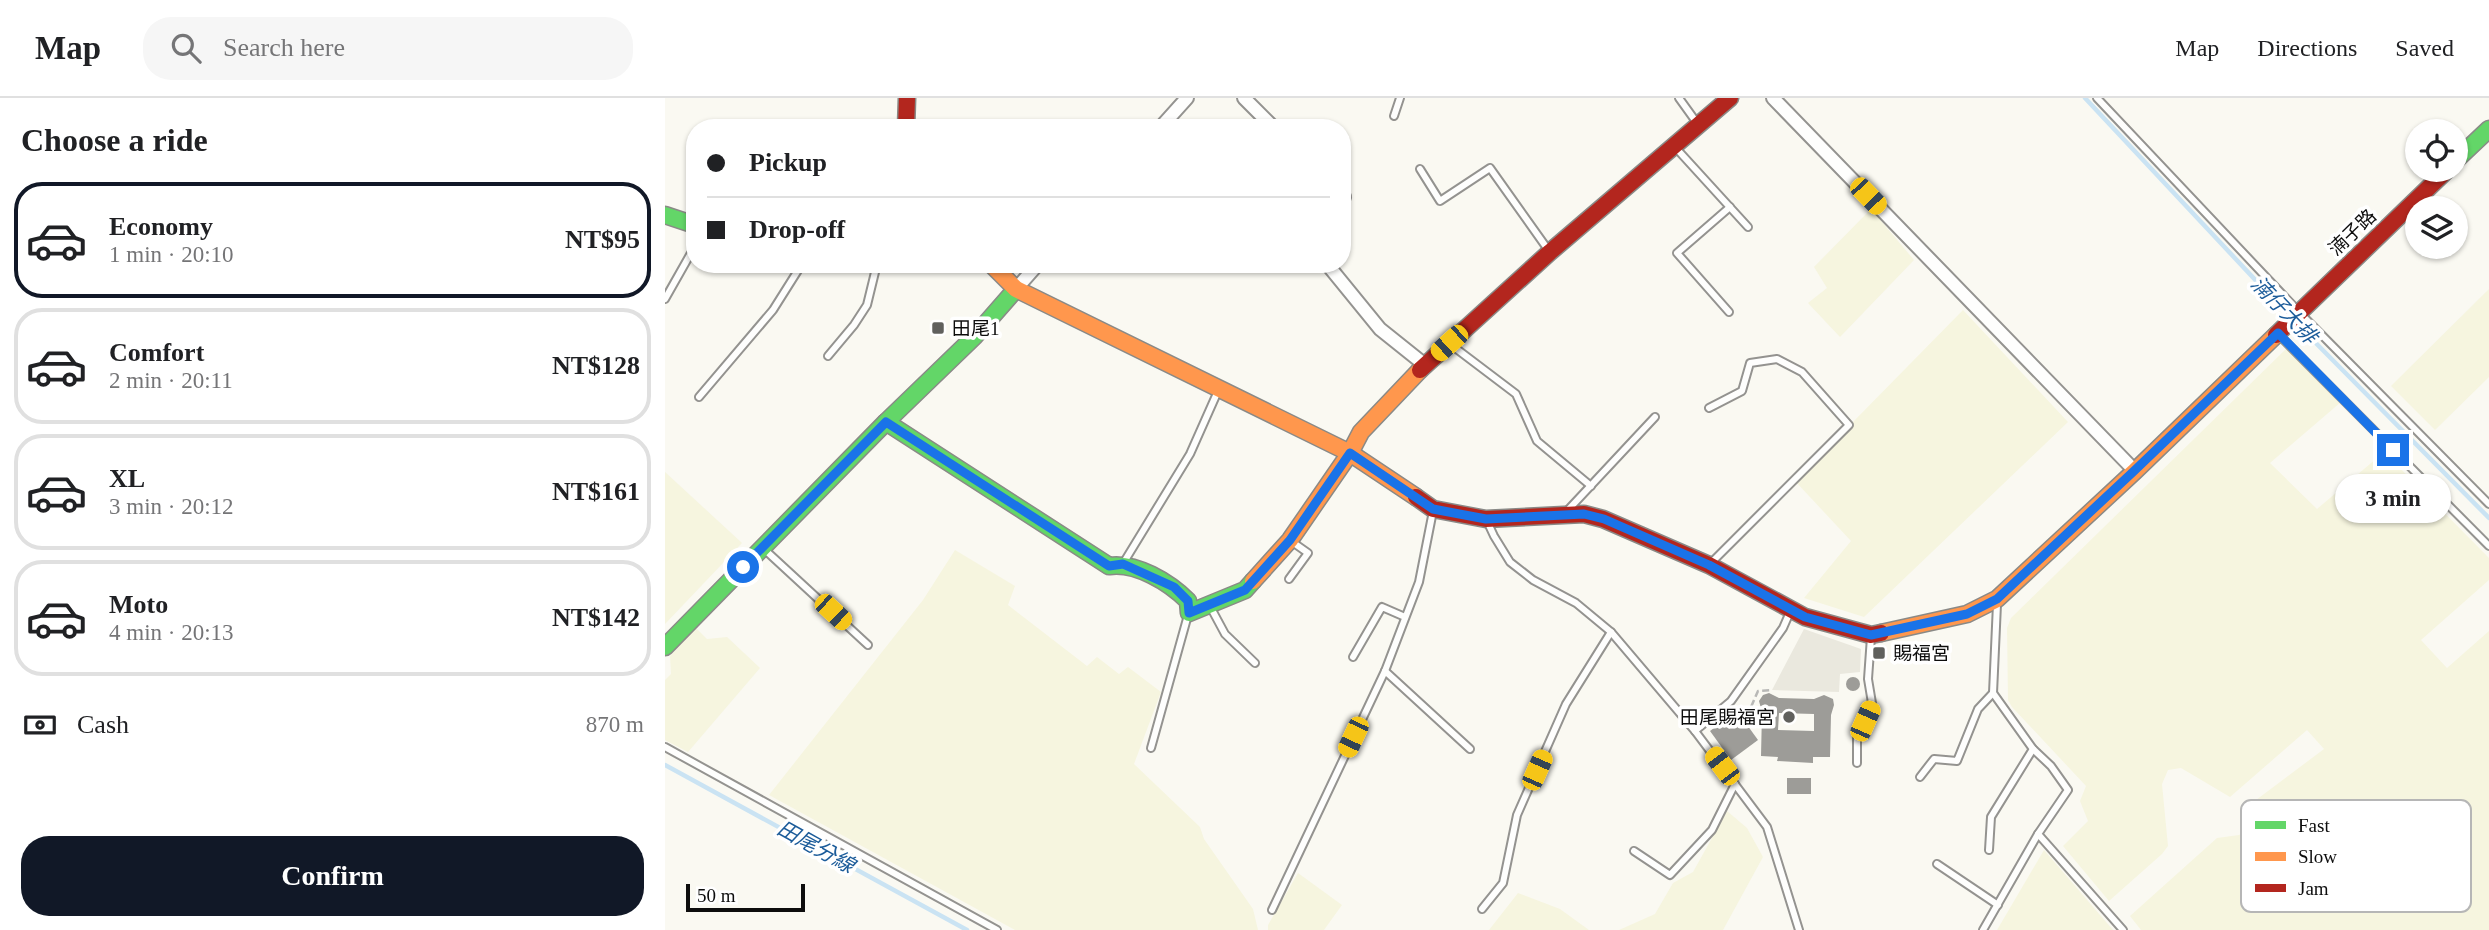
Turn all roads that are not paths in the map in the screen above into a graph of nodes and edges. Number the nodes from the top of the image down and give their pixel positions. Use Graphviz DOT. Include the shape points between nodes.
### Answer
graph roads {
  1 [pos="907,98"];
  2 [pos="1187,98"];
  3 [pos="1244,98"];
  4 [pos="1400,98"];
  5 [pos="1679,98"];
  6 [pos="1730,98"];
  7 [pos="1773,98"];
  8 [pos="2097,98"];
  9 [pos="1394,116"];
  10 [pos="906,119"];
  11 [pos="1168,119"];
  12 [pos="1265,119"];
  13 [pos="1699,125"];
  14 [pos="2489,129"];
  15 [pos="1674,146"];
  16 [pos="2468,149"];
  17 [pos="1420,169"];
  18 [pos="2435,182"];
  19 [pos="1730,207"];
  20 [pos="665,215"];
  21 [pos="686,222"];
  22 [pos="1748,227"];
  23 [pos="1550,252"];
  24 [pos="686,264"];
  25 [pos="796,273"];
  26 [pos="875,273"];
  27 [pos="1000,273"];
  28 [pos="1030,273"];
  29 [pos="1334,273"];
  30 [pos="1016,289"];
  31 [pos="665,299"];
  32 [pos="1729,312"];
  33 [pos="2290,321"];
  34 [pos="1449,343"];
  35 [pos="828,356"];
  36 [pos="1425,365"];
  37 [pos="1219,388"];
  38 [pos="699,397"];
  39 [pos="1709,408"];
  40 [pos="1655,417"];
  41 [pos="886,422"];
  42 [pos="1350,453"];
  43 [pos="2134,471"];
  44 [pos="1591,486"];
  45 [pos="2489,504"];
  46 [pos="1433,509"];
  47 [pos="1565,514"];
  48 [pos="1486,519"];
  49 [pos="1290,540"];
  50 [pos="762,547"];
  51 [pos="2489,547"];
  52 [pos="1123,564"];
  53 [pos="1709,565"];
  54 [pos="1289,579"];
  55 [pos="1997,599"];
  56 [pos="1209,605"];
  57 [pos="1189,613"];
  58 [pos="1405,617"];
  59 [pos="1800,619"];
  60 [pos="1611,632"];
  61 [pos="1871,635"];
  62 [pos="868,645"];
  63 [pos="665,647"];
  64 [pos="1353,657"];
  65 [pos="1255,663"];
  66 [pos="1385,671"];
  67 [pos="1993,693"];
  68 [pos="1695,731"];
  69 [pos="665,747"];
  70 [pos="1151,748"];
  71 [pos="2032,748"];
  72 [pos="1470,749"];
  73 [pos="1857,763"];
  74 [pos="1920,777"];
  75 [pos="1735,784"];
  76 [pos="2039,834"];
  77 [pos="1989,850"];
  78 [pos="1634,851"];
  79 [pos="1937,864"];
  80 [pos="1997,905"];
  81 [pos="1482,909"];
  82 [pos="1272,910"];
  83 [pos="997,930"];
  84 [pos="1799,930"];
  85 [pos="1983,930"];
  86 [pos="2123,930"];
  1 -- 10 [label="street"];
  2 -- 11 [label="street"];
  3 -- 12 [label="street"];
  4 -- 9 [label="lane"];
  5 -- 13 [label="lane"];
  6 -- 13 [label="street"];
  7 -- 43 [label="street"];
  8 -- 33 [label="lane"];
  13 -- 15 [label="street"];
  14 -- 16 [label="street"];
  15 -- 19 [label="lane"];
  15 -- 23 [label="street"];
  17 -- 23 [label="lane" via="1440,201 1490,168"];
  18 -- 33 [label="street, 湳子路"];
  19 -- 22 [label="lane"];
  19 -- 32 [label="lane" via="1677,253"];
  20 -- 21 [label="street"];
  23 -- 34 [label="street"];
  24 -- 31 [label="lane"];
  25 -- 38 [label="lane" via="773,310"];
  26 -- 35 [label="lane" via="867,305"];
  27 -- 30 [label="street"];
  28 -- 30 [label="street"];
  29 -- 36 [label="street" via="1380,329"];
  30 -- 37 [label="street"];
  30 -- 41 [label="street" via="974,337"];
  33 -- 43 [label="street, 湳子路"];
  33 -- 45 [label="lane"];
  33 -- 51 [label="lane"];
  34 -- 36 [label="street"];
  34 -- 44 [label="lane" via="1516,394 1537,441"];
  36 -- 42 [label="street" via="1361,432"];
  37 -- 42 [label="street"];
  37 -- 52 [label="lane" via="1190,454"];
  39 -- 53 [label="lane" via="1742,391 1751,363 1777,359 1803,372 1849,425"];
  40 -- 44 [label="lane"];
  41 -- 50 [label="street"];
  41 -- 52 [label="street" via="1109,566"];
  42 -- 46 [label="street"];
  42 -- 49 [label="street"];
  43 -- 55 [label="street, 湳子路"];
  44 -- 47 [label="lane"];
  46 -- 48 [label="street"];
  46 -- 58 [label="lane" via="1419,582"];
  47 -- 48 [label="street"];
  47 -- 53 [label="street" via="1604,519"];
  48 -- 60 [label="lane" via="1510,562 1576,603"];
  49 -- 54 [label="lane" via="1308,553"];
  49 -- 56 [label="street" via="1245,590"];
  50 -- 62 [label="lane"];
  50 -- 63 [label="street"];
  52 -- 57 [label="street" via="1174,587 1188,601"];
  53 -- 59 [label="street"];
  55 -- 61 [label="street, 湳子路" via="1967,614"];
  55 -- 67 [label="lane"];
  56 -- 57 [label="street"];
  56 -- 65 [label="lane" via="1225,634"];
  57 -- 70 [label="lane"];
  58 -- 64 [label="lane" via="1383,607"];
  58 -- 66 [label="lane"];
  59 -- 61 [label="street"];
  59 -- 68 [label="lane" via="1783,628 1731,702"];
  60 -- 68 [label="lane"];
  60 -- 81 [label="lane" via="1566,704 1517,815 1503,883"];
  61 -- 73 [label="lane" via="1868,679 1872,703 1857,738"];
  66 -- 72 [label="lane"];
  66 -- 82 [label="lane"];
  67 -- 71 [label="lane"];
  67 -- 74 [label="lane" via="1978,709 1957,761 1934,759"];
  68 -- 75 [label="lane"];
  69 -- 83 [label="lane"];
  71 -- 76 [label="lane" via="2068,790"];
  71 -- 77 [label="lane" via="1991,817"];
  75 -- 78 [label="lane" via="1712,830 1670,875"];
  75 -- 84 [label="lane" via="1767,827"];
  76 -- 80 [label="lane"];
  76 -- 86 [label="lane"];
  79 -- 80 [label="lane"];
  80 -- 85 [label="lane"];
}
